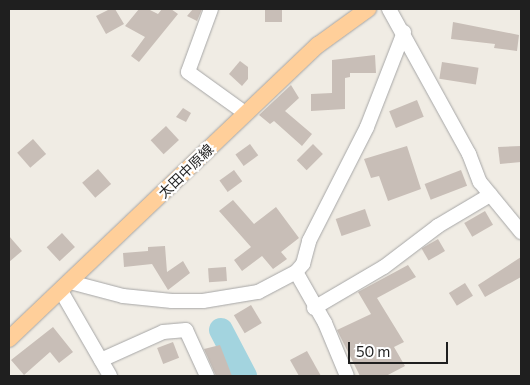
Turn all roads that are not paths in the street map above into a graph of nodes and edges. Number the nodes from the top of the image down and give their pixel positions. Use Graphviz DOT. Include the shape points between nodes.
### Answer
graph roads {
  1 [pos="212,9"];
  2 [pos="368,9"];
  3 [pos="389,9"];
  4 [pos="404,32"];
  5 [pos="245,114"];
  6 [pos="490,195"];
  7 [pos="521,232"];
  8 [pos="296,272"];
  9 [pos="65,286"];
  10 [pos="314,308"];
  11 [pos="12,331"];
  12 [pos="101,360"];
  13 [pos="110,376"];
  14 [pos="207,376"];
  15 [pos="347,376"];
  1 -- 5 [label="street" via="188,72"];
  2 -- 5 [label="main road, 太田中原線" via="318,45"];
  3 -- 4 [label="street"];
  4 -- 6 [label="street" via="469,154 480,182"];
  4 -- 8 [label="street" via="367,127 308,241 303,264"];
  5 -- 9 [label="main road, 太田中原線"];
  6 -- 7 [label="street"];
  6 -- 10 [label="street" via="438,226 377,271"];
  8 -- 9 [label="street" via="258,292 203,301 172,302"];
  8 -- 10 [label="street"];
  9 -- 11 [label="main road, 太田中原線"];
  9 -- 12 [label="street"];
  10 -- 15 [label="street" via="325,323"];
  12 -- 13 [label="street"];
  12 -- 14 [label="street" via="163,332 186,330"];
}
